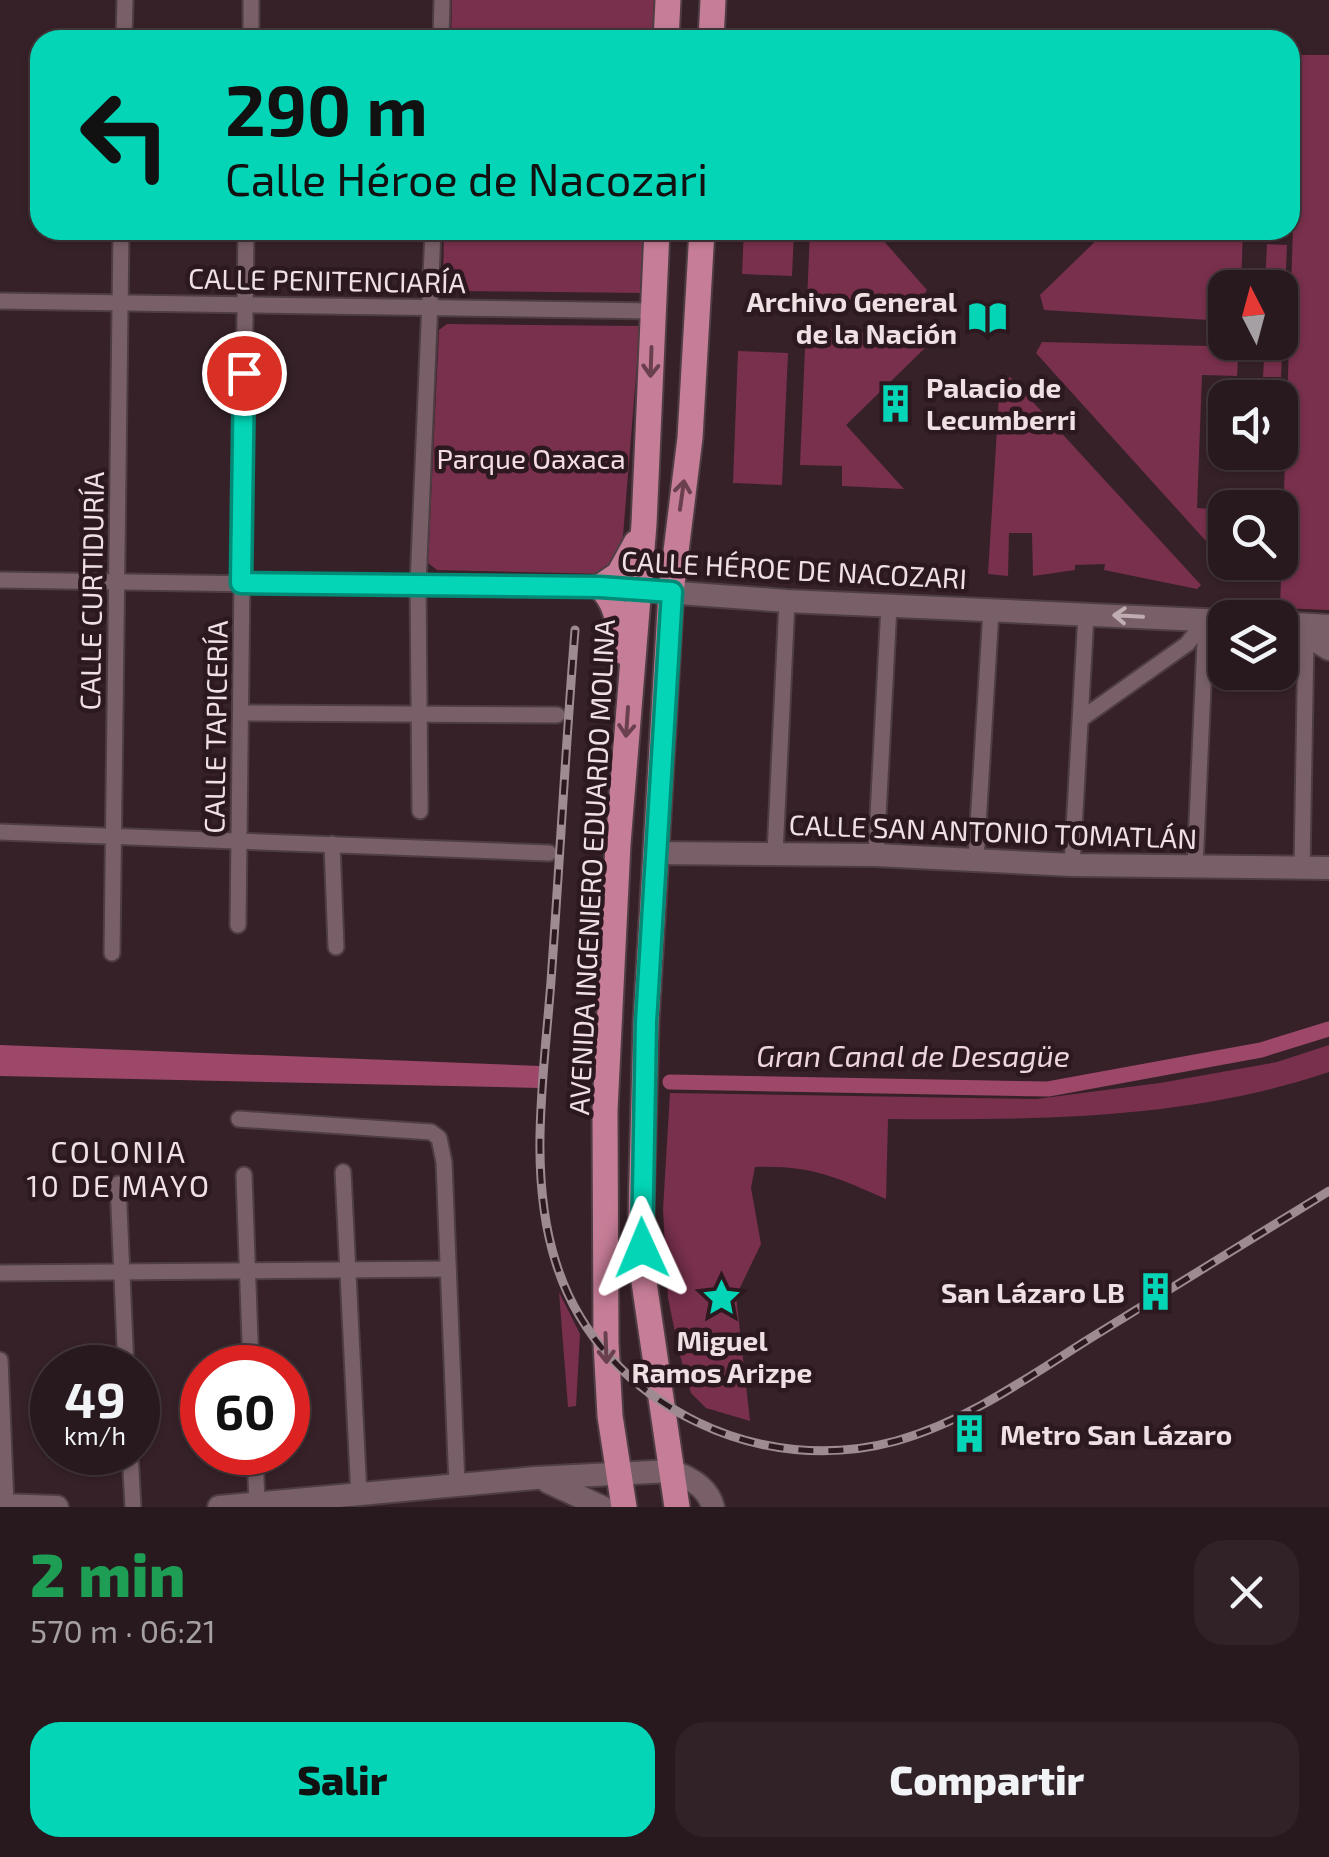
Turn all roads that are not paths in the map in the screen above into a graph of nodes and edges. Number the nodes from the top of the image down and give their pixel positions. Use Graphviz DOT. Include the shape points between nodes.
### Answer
graph roads {
  1 [pos="124,0"];
  2 [pos="252,0"];
  3 [pos="442,0"];
  4 [pos="668,0"];
  5 [pos="712,0"];
  6 [pos="124,30"];
  7 [pos="250,30"];
  8 [pos="441,30"];
  9 [pos="666,30"];
  10 [pos="711,30"];
  11 [pos="121,240"];
  12 [pos="246,240"];
  13 [pos="433,240"];
  14 [pos="657,240"];
  15 [pos="701,240"];
  16 [pos="0,301"];
  17 [pos="120,302"];
  18 [pos="245,303"];
  19 [pos="430,306"];
  20 [pos="654,311"];
  21 [pos="644,524"];
  22 [pos="0,580"];
  23 [pos="117,581"];
  24 [pos="241,583"];
  25 [pos="418,585"];
  26 [pos="600,587"];
  27 [pos="638,590"];
  28 [pos="672,592"];
  29 [pos="787,601"];
  30 [pos="889,605"];
  31 [pos="990,610"];
  32 [pos="1086,614"];
  33 [pos="1208,620"];
  34 [pos="1329,626"];
  35 [pos="1208,627"];
  36 [pos="1298,628"];
  37 [pos="1298,632"];
  38 [pos="1329,649"];
  39 [pos="630,678"];
  40 [pos="1210,690"];
  41 [pos="1294,690"];
  42 [pos="241,712"];
  43 [pos="558,715"];
  44 [pos="418,716"];
  45 [pos="1081,718"];
  46 [pos="420,812"];
  47 [pos="0,832"];
  48 [pos="112,835"];
  49 [pos="238,839"];
  50 [pos="332,844"];
  51 [pos="549,852"];
  52 [pos="655,853"];
  53 [pos="774,854"];
  54 [pos="876,855"];
  55 [pos="976,859"];
  56 [pos="1072,865"];
  57 [pos="1194,867"];
  58 [pos="1302,868"];
  59 [pos="1329,868"];
  60 [pos="238,924"];
  61 [pos="336,947"];
  62 [pos="112,953"];
  63 [pos="240,1120"];
  64 [pos="343,1172"];
  65 [pos="244,1174"];
  66 [pos="118,1184"];
  67 [pos="448,1269"];
  68 [pos="121,1270"];
  69 [pos="246,1272"];
  70 [pos="346,1272"];
  71 [pos="0,1273"];
  72 [pos="125,1345"];
  73 [pos="250,1345"];
  74 [pos="0,1360"];
  75 [pos="670,1471"];
  76 [pos="618,1473"];
  77 [pos="131,1475"];
  78 [pos="255,1475"];
  79 [pos="534,1478"];
  80 [pos="457,1486"];
  81 [pos="358,1496"];
  82 [pos="3,1505"];
  83 [pos="257,1505"];
  84 [pos="58,1507"];
  85 [pos="133,1507"];
  86 [pos="220,1507"];
  87 [pos="602,1507"];
  88 [pos="624,1507"];
  89 [pos="677,1507"];
  90 [pos="713,1507"];
  1 -- 6 [label="street"];
  2 -- 7 [label="street"];
  3 -- 8 [label="street"];
  4 -- 9 [label="main road"];
  5 -- 10 [label="main road"];
  11 -- 17 [label="street, CALLE CURTIDURÍA"];
  12 -- 18 [label="street, CALLE TAPICERÍA"];
  13 -- 19 [label="street"];
  14 -- 20 [label="main road, AVENIDA INGENIERO EDUARDO MOLINA"];
  28 -- 15 [label="main road, one-way" via="690,438"];
  16 -- 17 [label="street, CALLE PENITENCIARÍA"];
  17 -- 18 [label="street, CALLE PENITENCIARÍA"];
  17 -- 23 [label="street, CALLE CURTIDURÍA"];
  18 -- 19 [label="street, CALLE PENITENCIARÍA"];
  18 -- 24 [label="street, CALLE TAPICERÍA"];
  19 -- 20 [label="street, CALLE PENITENCIARÍA"];
  19 -- 25 [label="street"];
  20 -- 21 [label="main road, AVENIDA INGENIERO EDUARDO MOLINA, one-way"];
  21 -- 26 [label="main road" via="625,565"];
  21 -- 27 [label="main road, AVENIDA INGENIERO EDUARDO MOLINA"];
  22 -- 23 [label="street, CALLE HÉROE DE NACOZARI"];
  23 -- 24 [label="street, CALLE HÉROE DE NACOZARI"];
  23 -- 48 [label="street, CALLE CURTIDURÍA"];
  24 -- 25 [label="street, CALLE HÉROE DE NACOZARI"];
  24 -- 42 [label="street, CALLE TAPICERÍA"];
  25 -- 26 [label="street, CALLE HÉROE DE NACOZARI"];
  25 -- 44 [label="street"];
  26 -- 27 [label="street, CALLE HÉROE DE NACOZARI"];
  26 -- 39 [label="main road" via="614,606"];
  27 -- 28 [label="street, CALLE HÉROE DE NACOZARI"];
  27 -- 39 [label="main road, AVENIDA INGENIERO EDUARDO MOLINA"];
  28 -- 29 [label="street, CALLE HÉROE DE NACOZARI"];
  28 -- 52 [label="main road"];
  29 -- 30 [label="street, CALLE HÉROE DE NACOZARI"];
  29 -- 53 [label="street"];
  30 -- 31 [label="street, CALLE HÉROE DE NACOZARI"];
  30 -- 54 [label="street"];
  31 -- 32 [label="street, CALLE HÉROE DE NACOZARI"];
  31 -- 55 [label="street"];
  33 -- 32 [label="street, CALLE HÉROE DE NACOZARI, one-way"];
  32 -- 45 [label="street"];
  34 -- 36 [label="street"];
  35 -- 45 [label="street"];
  37 -- 38 [label="street"];
  39 -- 76 [label="main road, AVENIDA INGENIERO EDUARDO MOLINA, one-way" via="606,1110 606,1343"];
  40 -- 57 [label="street"];
  41 -- 58 [label="street"];
  42 -- 44 [label="street"];
  42 -- 49 [label="street, CALLE TAPICERÍA"];
  43 -- 44 [label="street"];
  44 -- 46 [label="street"];
  45 -- 56 [label="street"];
  47 -- 48 [label="street"];
  48 -- 49 [label="street"];
  48 -- 62 [label="street, CALLE CURTIDURÍA"];
  49 -- 50 [label="street"];
  49 -- 60 [label="street, CALLE TAPICERÍA"];
  50 -- 51 [label="street"];
  50 -- 61 [label="street"];
  52 -- 53 [label="street, CALLE SAN ANTONIO TOMATLÁN"];
  52 -- 75 [label="main road" via="641,1214"];
  53 -- 54 [label="street, CALLE SAN ANTONIO TOMATLÁN"];
  54 -- 55 [label="street, CALLE SAN ANTONIO TOMATLÁN"];
  55 -- 56 [label="street, CALLE SAN ANTONIO TOMATLÁN"];
  56 -- 57 [label="street, CALLE SAN ANTONIO TOMATLÁN"];
  57 -- 58 [label="street, CALLE SAN ANTONIO TOMATLÁN"];
  58 -- 59 [label="street, CALLE SAN ANTONIO TOMATLÁN"];
  63 -- 67 [label="street" via="431,1132 444,1162"];
  64 -- 70 [label="street"];
  65 -- 69 [label="street"];
  66 -- 68 [label="street"];
  67 -- 70 [label="street"];
  67 -- 80 [label="street"];
  68 -- 69 [label="street"];
  68 -- 71 [label="street"];
  68 -- 72 [label="street"];
  69 -- 70 [label="street"];
  69 -- 73 [label="street"];
  70 -- 81 [label="street"];
  74 -- 82 [label="street"];
  75 -- 76 [label="street"];
  75 -- 89 [label="main road"];
  75 -- 90 [label="street" via="691,1478"];
  76 -- 79 [label="street"];
  76 -- 88 [label="main road, AVENIDA INGENIERO EDUARDO MOLINA"];
  77 -- 85 [label="street"];
  78 -- 83 [label="street"];
  79 -- 80 [label="street"];
  79 -- 87 [label="street"];
  80 -- 81 [label="street"];
  81 -- 83 [label="street"];
  82 -- 84 [label="street"];
  83 -- 86 [label="street"];
}
